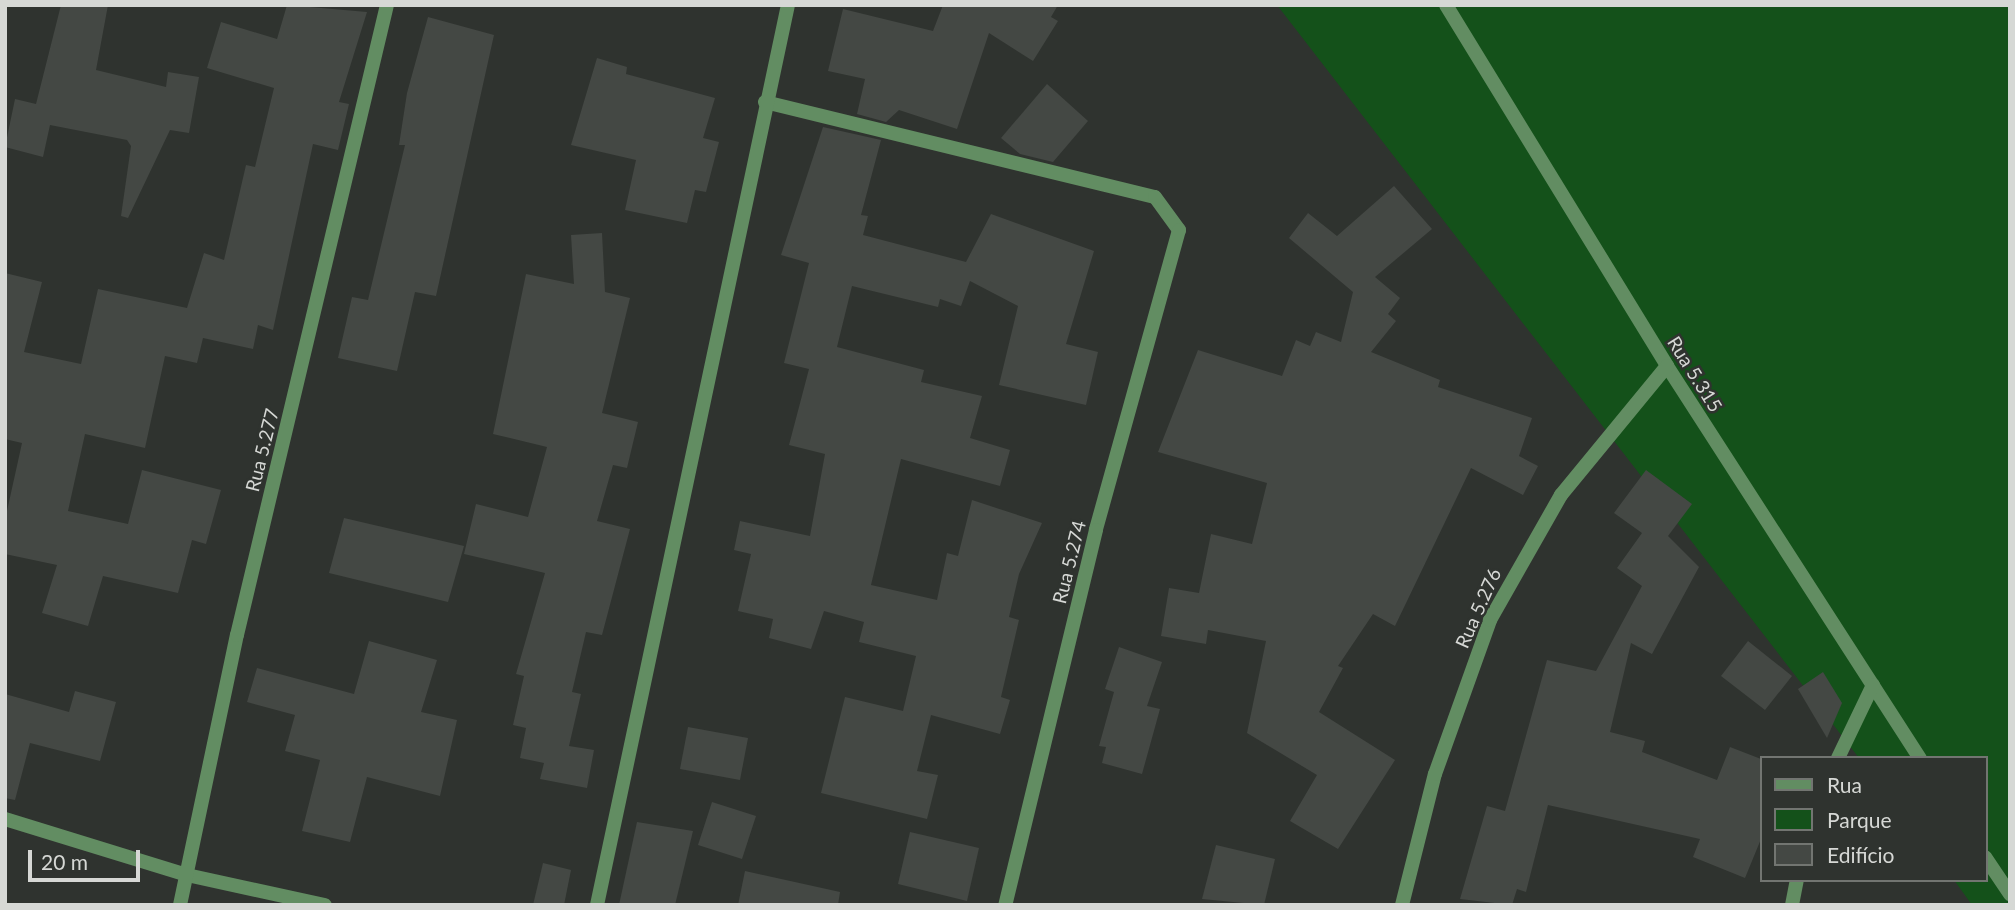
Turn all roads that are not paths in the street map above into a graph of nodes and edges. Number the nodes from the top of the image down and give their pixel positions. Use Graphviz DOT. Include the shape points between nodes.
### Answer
graph roads {
  1 [pos="387,5"];
  2 [pos="788,5"];
  3 [pos="1446,5"];
  4 [pos="765,102"];
  5 [pos="1667,366"];
  6 [pos="1873,685"];
  7 [pos="1839,756"];
  8 [pos="1919,756"];
  9 [pos="5,819"];
  10 [pos="1987,860"];
  11 [pos="187,875"];
  12 [pos="1797,882"];
  13 [pos="2010,894"];
  14 [pos="180,905"];
  15 [pos="325,905"];
  16 [pos="597,905"];
  17 [pos="1005,905"];
  18 [pos="1402,905"];
  19 [pos="1792,905"];
  1 -- 11 [label="street, Rua 5.277" via="237,635"];
  2 -- 4 [label="street"];
  3 -- 5 [label="street, Rua 5.315"];
  4 -- 16 [label="street"];
  4 -- 17 [label="street, Rua 5.274" via="1155,197 1179,230 1096,530"];
  5 -- 6 [label="street, Rua 5.315"];
  5 -- 18 [label="street, Rua 5.276" via="1561,495 1490,620 1435,774"];
  6 -- 7 [label="street"];
  6 -- 8 [label="street, Rua 5.315"];
  9 -- 11 [label="street"];
  10 -- 13 [label="street"];
  11 -- 14 [label="street, Rua 5.277"];
  11 -- 15 [label="street"];
  12 -- 19 [label="street"];
}
